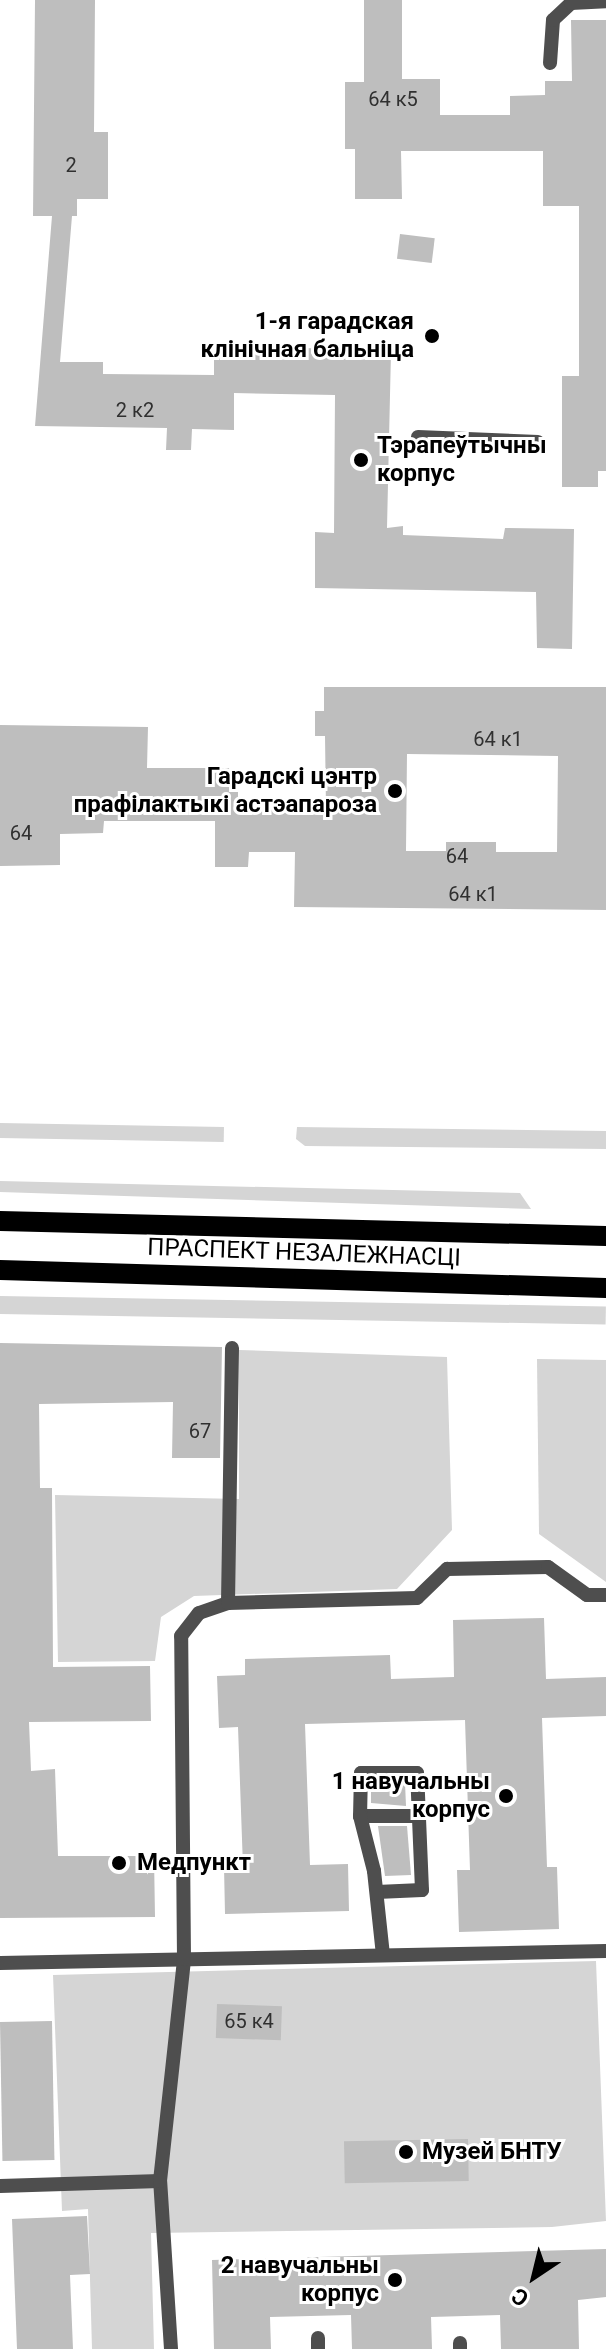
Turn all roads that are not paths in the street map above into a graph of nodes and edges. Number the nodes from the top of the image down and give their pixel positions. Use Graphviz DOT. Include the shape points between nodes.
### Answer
graph roads {
  1 [pos="606,1"];
  2 [pos="550,63"];
  3 [pos="418,437"];
  4 [pos="538,442"];
  5 [pos="0,1221"];
  6 [pos="606,1236"];
  7 [pos="0,1270"];
  8 [pos="606,1288"];
  9 [pos="232,1348"];
  10 [pos="606,1595"];
  11 [pos="228,1603"];
  12 [pos="360,1816"];
  13 [pos="419,1816"];
  14 [pos="377,1892"];
  15 [pos="606,1951"];
  16 [pos="383,1955"];
  17 [pos="184,1959"];
  18 [pos="0,1963"];
  19 [pos="160,2181"];
  20 [pos="0,2186"];
  21 [pos="171,2349"];
  1 -- 2 [label="lane" via="571,3 553,20"];
  3 -- 4 [label="lane"];
  5 -- 6 [label="main road, ПРАСПЕКТ НЕЗАЛЕЖНАСЦІ"];
  7 -- 8 [label="main road, ПРАСПЕКТ НЕЗАЛЕЖНАСЦІ"];
  9 -- 11 [label="lane"];
  10 -- 11 [label="lane" via="587,1595 548,1567 483,1568 447,1569 417,1598"];
  11 -- 17 [label="lane" via="199,1613 181,1636"];
  12 -- 13 [label="lane"];
  12 -- 13 [label="lane" via="361,1773 417,1773"];
  12 -- 14 [label="lane"];
  13 -- 14 [label="lane" via="422,1890"];
  14 -- 16 [label="lane"];
  15 -- 16 [label="lane"];
  16 -- 17 [label="lane"];
  17 -- 18 [label="lane"];
  17 -- 19 [label="lane"];
  19 -- 20 [label="lane"];
  19 -- 21 [label="lane"];
}
